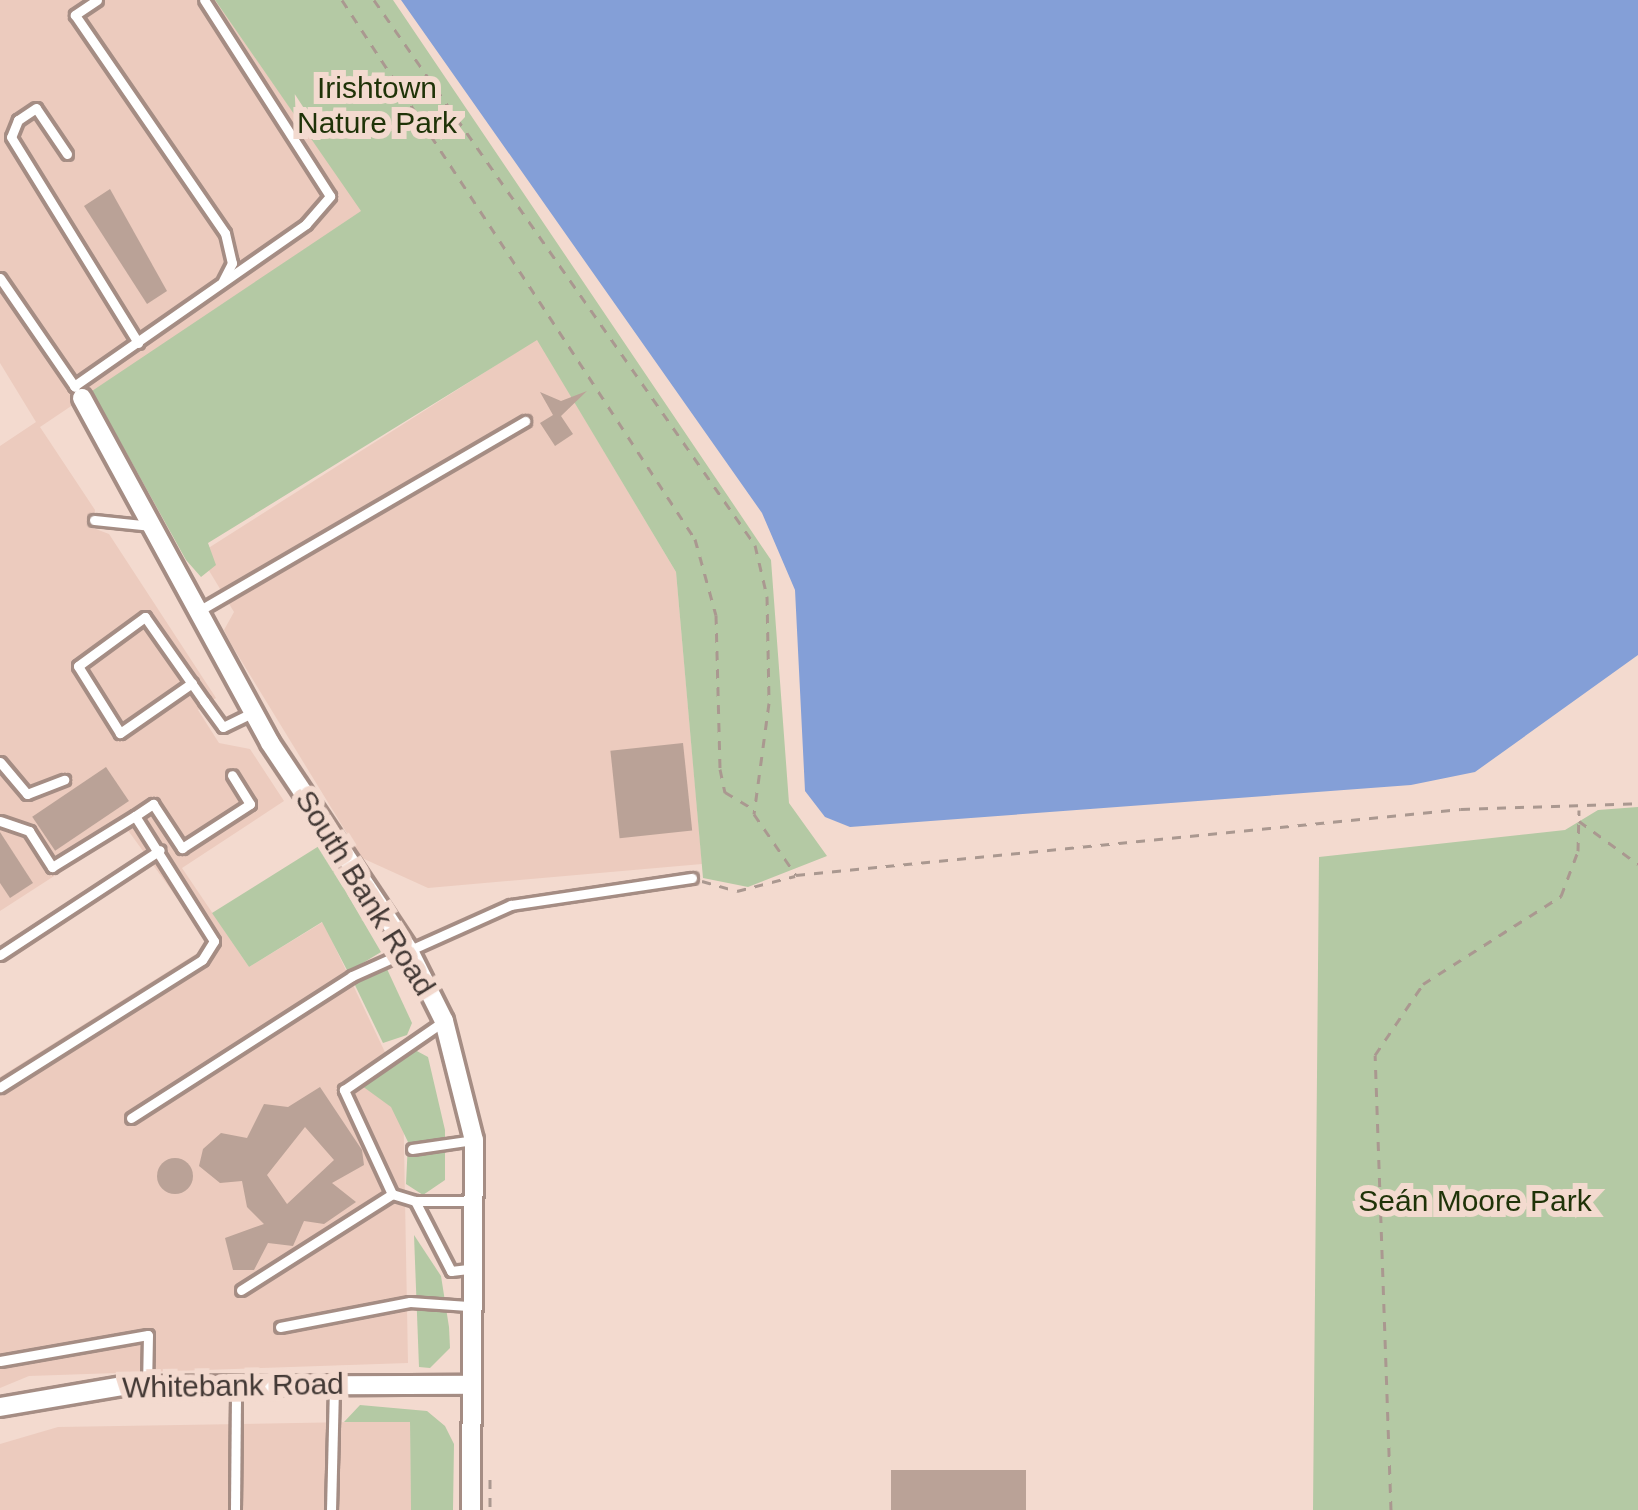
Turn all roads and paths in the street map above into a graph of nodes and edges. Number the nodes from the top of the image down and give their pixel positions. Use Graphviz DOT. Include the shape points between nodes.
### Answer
graph roads {
  1 [pos="97,0"];
  2 [pos="204,0"];
  3 [pos="342,0"];
  4 [pos="374,0"];
  5 [pos="67,154"];
  6 [pos="0,278"];
  7 [pos="221,286"];
  8 [pos="138,343"];
  9 [pos="78,392"];
  10 [pos="525,421"];
  11 [pos="94,520"];
  12 [pos="158,525"];
  13 [pos="202,609"];
  14 [pos="192,683"];
  15 [pos="254,712"];
  16 [pos="0,762"];
  17 [pos="232,775"];
  18 [pos="64,780"];
  19 [pos="1638,803"];
  20 [pos="755,808"];
  21 [pos="1579,808"];
  22 [pos="135,816"];
  23 [pos="0,821"];
  24 [pos="1579,821"];
  25 [pos="160,850"];
  26 [pos="1638,865"];
  27 [pos="796,875"];
  28 [pos="692,878"];
  29 [pos="409,950"];
  30 [pos="0,955"];
  31 [pos="443,1021"];
  32 [pos="0,1088"];
  33 [pos="131,1118"];
  34 [pos="474,1140"];
  35 [pos="412,1149"];
  36 [pos="392,1194"];
  37 [pos="415,1201"];
  38 [pos="473,1201"];
  39 [pos="468,1269"];
  40 [pos="241,1290"];
  41 [pos="468,1306"];
  42 [pos="280,1328"];
  43 [pos="0,1361"];
  44 [pos="469,1384"];
  45 [pos="236,1386"];
  46 [pos="334,1386"];
  47 [pos="147,1387"];
  48 [pos="0,1407"];
  49 [pos="235,1510"];
  50 [pos="331,1510"];
  51 [pos="471,1510"];
  52 [pos="1391,1510"];
  1 -- 7 [label="lane" via="75,15 225,233 232,263"];
  2 -- 7 [label="lane" via="330,184 322,211"];
  3 -- 20 [label="path" via="695,539 716,615 725,792"];
  4 -- 20 [label="path" via="755,545 767,596 770,703"];
  5 -- 8 [label="lane" via="36,108 18,120 11,137"];
  6 -- 9 [label="lane"];
  7 -- 8 [label="lane"];
  8 -- 9 [label="lane"];
  9 -- 12 [label="street, South Bank Road"];
  10 -- 13 [label="lane"];
  11 -- 12 [label="lane"];
  12 -- 13 [label="street, South Bank Road"];
  13 -- 15 [label="street, South Bank Road"];
  14 -- 14 [label="lane" via="145,617 78,666 120,733"];
  14 -- 15 [label="lane" via="223,728"];
  15 -- 29 [label="street, South Bank Road"];
  16 -- 18 [label="lane" via="27,794"];
  17 -- 22 [label="lane" via="250,804 182,848 153,804"];
  19 -- 21 [label="path"];
  20 -- 27 [label="path"];
  21 -- 24 [label="path"];
  21 -- 27 [label="path" via="1461,809"];
  22 -- 23 [label="lane" via="52,867 29,832"];
  22 -- 25 [label="lane"];
  24 -- 26 [label="path"];
  24 -- 52 [label="path" via="1562,896 1423,984 1375,1055"];
  25 -- 30 [label="lane"];
  25 -- 32 [label="lane" via="211,929 210,952"];
  27 -- 28 [label="path" via="737,891"];
  28 -- 29 [label="lane" via="511,905"];
  29 -- 31 [label="street, South Bank Road"];
  29 -- 33 [label="lane" via="352,976"];
  31 -- 34 [label="street, South Bank Road"];
  31 -- 36 [label="lane" via="344,1090"];
  34 -- 35 [label="lane"];
  34 -- 38 [label="street, South Bank Road"];
  36 -- 37 [label="lane"];
  36 -- 40 [label="lane"];
  37 -- 38 [label="lane"];
  37 -- 39 [label="lane" via="451,1271"];
  38 -- 39 [label="street, South Bank Road"];
  39 -- 41 [label="street, South Bank Road"];
  41 -- 42 [label="lane" via="410,1302"];
  41 -- 44 [label="street, South Bank Road"];
  43 -- 47 [label="lane" via="148,1335"];
  44 -- 46 [label="street, Whitebank Road"];
  44 -- 51 [label="street, South Bank Road"];
  45 -- 46 [label="street, Whitebank Road"];
  45 -- 47 [label="street, Whitebank Road"];
  45 -- 49 [label="lane"];
  46 -- 50 [label="lane"];
  47 -- 48 [label="street, Whitebank Road" via="49,1393"];
}
